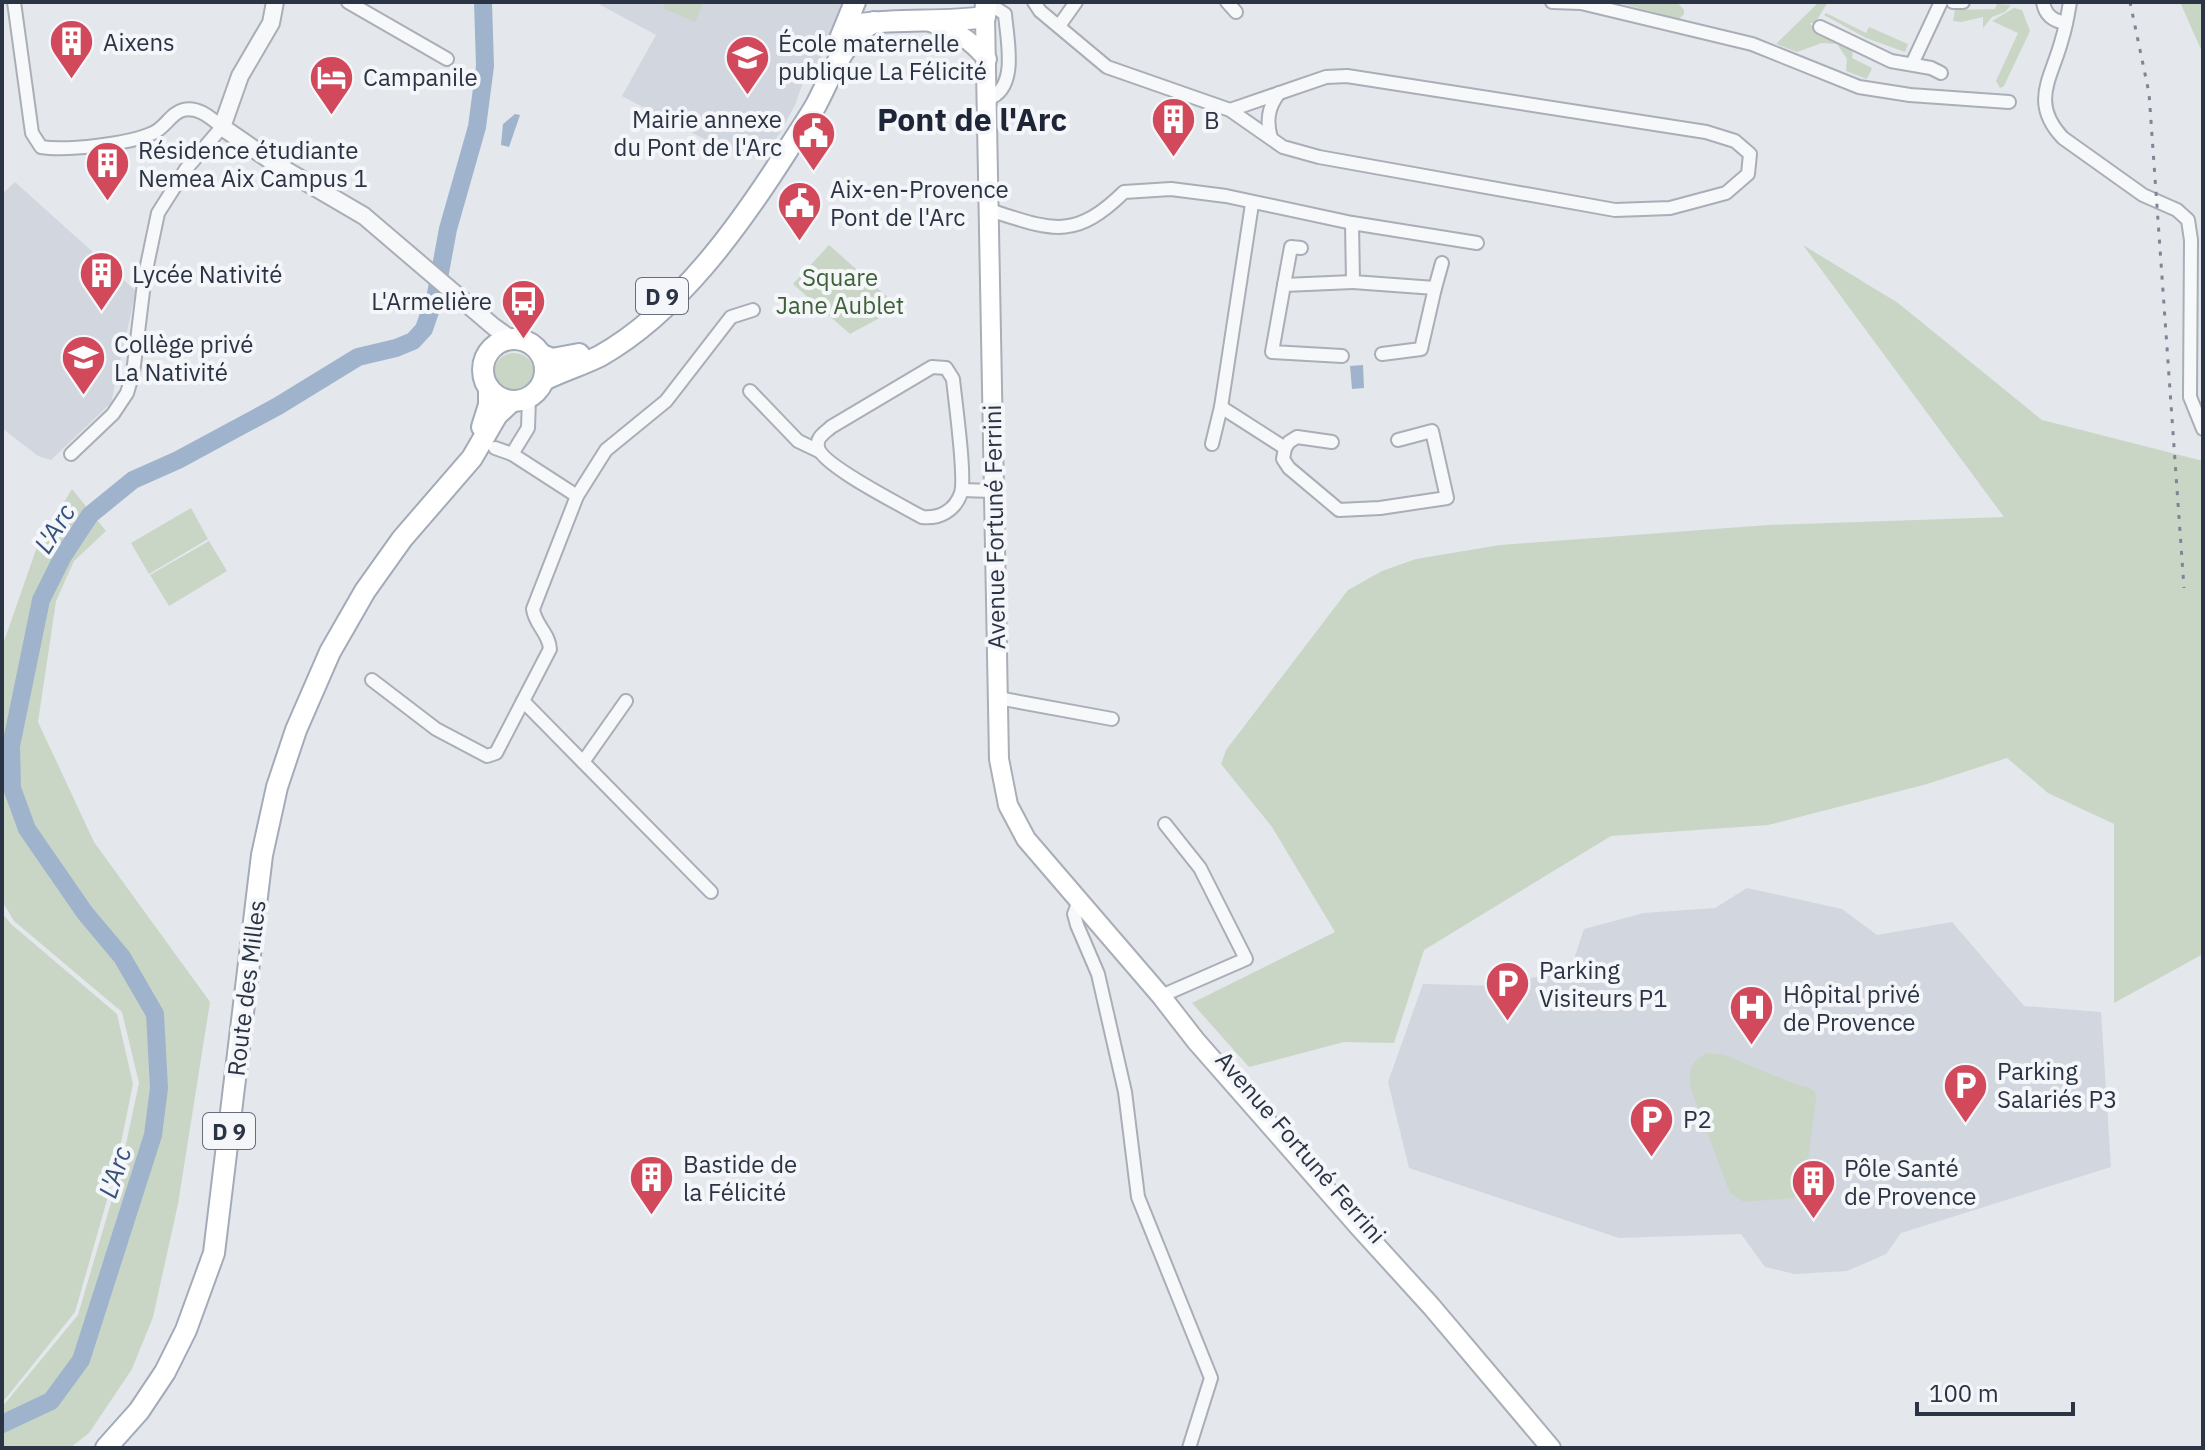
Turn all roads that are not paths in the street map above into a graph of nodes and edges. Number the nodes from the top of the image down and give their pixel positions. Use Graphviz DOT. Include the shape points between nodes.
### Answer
graph roads {
  1 [pos="14,2"];
  2 [pos="275,2"];
  3 [pos="348,2"];
  4 [pos="855,2"];
  5 [pos="864,2"];
  6 [pos="1034,2"];
  7 [pos="1076,2"];
  8 [pos="1552,2"];
  9 [pos="1941,2"];
  10 [pos="1953,2"];
  11 [pos="1963,2"];
  12 [pos="2043,2"];
  13 [pos="2070,2"];
  14 [pos="986,7"];
  15 [pos="881,21"];
  16 [pos="928,21"];
  17 [pos="2066,23"];
  18 [pos="1059,26"];
  19 [pos="1820,27"];
  20 [pos="845,39"];
  21 [pos="447,59"];
  22 [pos="987,59"];
  23 [pos="1912,64"];
  24 [pos="1941,73"];
  25 [pos="1279,92"];
  26 [pos="988,99"];
  27 [pos="2009,102"];
  28 [pos="1230,110"];
  29 [pos="222,127"];
  30 [pos="1271,138"];
  31 [pos="1252,204"];
  32 [pos="989,210"];
  33 [pos="1352,223"];
  34 [pos="716,243"];
  35 [pos="1477,243"];
  36 [pos="1301,248"];
  37 [pos="1442,263"];
  38 [pos="1353,282"];
  39 [pos="1284,285"];
  40 [pos="1435,288"];
  41 [pos="753,310"];
  42 [pos="496,333"];
  43 [pos="1382,354"];
  44 [pos="542,355"];
  45 [pos="1342,356"];
  46 [pos="544,380"];
  47 [pos="489,388"];
  48 [pos="750,391"];
  49 [pos="523,402"];
  50 [pos="1221,407"];
  51 [pos="2203,429"];
  52 [pos="1398,440"];
  53 [pos="1332,442"];
  54 [pos="1212,444"];
  55 [pos="495,448"];
  56 [pos="1285,448"];
  57 [pos="819,451"];
  58 [pos="71,454"];
  59 [pos="512,454"];
  60 [pos="962,490"];
  61 [pos="992,491"];
  62 [pos="577,496"];
  63 [pos="372,680"];
  64 [pos="998,698"];
  65 [pos="523,701"];
  66 [pos="626,701"];
  67 [pos="1112,719"];
  68 [pos="583,762"];
  69 [pos="277,787"];
  70 [pos="1165,824"];
  71 [pos="711,892"];
  72 [pos="1079,901"];
  73 [pos="1161,996"];
  74 [pos="106,1448"];
  75 [pos="1189,1448"];
  76 [pos="1551,1448"];
  1 -- 29 [label="street" via="32,133 41,147 63,151 142,137 182,110 204,113"];
  2 -- 29 [label="street" via="271,23 240,76"];
  3 -- 21 [label="street"];
  4 -- 20 [label="main road, D 9"];
  5 -- 15 [label="main road"];
  6 -- 18 [label="street"];
  7 -- 18 [label="street"];
  8 -- 27 [label="street" via="1581,3 1752,44 1859,87"];
  9 -- 23 [label="street"];
  10 -- 11 [label="street"];
  12 -- 17 [label="street" via="2046,13"];
  13 -- 17 [label="street"];
  14 -- 16 [label="main road" via="954,22"];
  14 -- 22 [label="main road, Avenue Fortuné Ferrini"];
  14 -- 26 [label="street" via="1005,14 1008,66 1006,85"];
  15 -- 16 [label="main road"];
  15 -- 20 [label="main road" via="858,24"];
  16 -- 22 [label="main road" via="959,33"];
  17 -- 51 [label="street" via="2044,93 2052,127 2143,195 2188,220 2190,397"];
  18 -- 28 [label="street" via="1107,67"];
  19 -- 23 [label="street" via="1891,61"];
  20 -- 34 [label="main road, D 9" via="813,109 779,164"];
  22 -- 26 [label="main road, Avenue Fortuné Ferrini"];
  23 -- 24 [label="street"];
  25 -- 28 [label="street"];
  25 -- 30 [label="street" via="1267,125"];
  25 -- 30 [label="street" via="1347,76 1706,132 1735,141 1750,154 1748,174 1726,193 1670,208 1615,210 1319,157"];
  26 -- 32 [label="main road, Avenue Fortuné Ferrini"];
  28 -- 30 [label="street"];
  29 -- 42 [label="street" via="364,216"];
  29 -- 58 [label="street" via="158,213 127,393"];
  31 -- 32 [label="street" via="1171,189 1124,192 1107,209 1072,226 1043,227"];
  31 -- 33 [label="street"];
  31 -- 50 [label="street"];
  32 -- 61 [label="main road, Avenue Fortuné Ferrini"];
  33 -- 35 [label="street"];
  33 -- 38 [label="street"];
  34 -- 44 [label="main road, D 9" via="667,292 597,347 567,358"];
  34 -- 46 [label="main road, D 9" via="675,299 643,325 601,355"];
  36 -- 39 [label="street" via="1291,247"];
  37 -- 40 [label="street"];
  38 -- 39 [label="street"];
  38 -- 40 [label="street"];
  39 -- 45 [label="street" via="1272,352"];
  40 -- 43 [label="street" via="1421,349"];
  41 -- 62 [label="street" via="731,317 666,401 606,450"];
  42 -- 44 [label="main road" via="523,340"];
  42 -- 47 [label="main road" via="483,367"];
  44 -- 46 [label="main road"];
  46 -- 49 [label="main road"];
  47 -- 49 [label="main road" via="499,397"];
  47 -- 69 [label="main road, Route des Milles / D 9" via="489,405 476,437 385,545 327,632 294,706"];
  48 -- 57 [label="street" via="798,441"];
  49 -- 59 [label="street" via="528,428"];
  49 -- 69 [label="main road, Route des Milles / D 9" via="497,415 472,458 365,591 316,682"];
  50 -- 54 [label="street"];
  50 -- 56 [label="street"];
  52 -- 56 [label="street" via="1432,431 1447,498 1339,510 1289,468 1283,459"];
  53 -- 56 [label="street" via="1297,437"];
  55 -- 59 [label="street"];
  57 -- 60 [label="street" via="852,477 922,517 935,518 954,507"];
  57 -- 60 [label="street" via="818,439 831,427 932,367 946,368 953,379"];
  59 -- 62 [label="street"];
  60 -- 61 [label="street"];
  61 -- 64 [label="main road, Avenue Fortuné Ferrini"];
  62 -- 65 [label="street" via="533,609 550,649"];
  63 -- 65 [label="street" via="436,729 487,756 496,753"];
  64 -- 67 [label="street"];
  64 -- 72 [label="main road, Avenue Fortuné Ferrini" via="1000,777 1008,805 1026,839"];
  65 -- 68 [label="street"];
  66 -- 68 [label="street"];
  68 -- 71 [label="street"];
  69 -- 74 [label="main road, Route des Milles / D 9" via="262,855 214,1253 165,1372"];
  70 -- 73 [label="street" via="1200,868 1246,959"];
  72 -- 73 [label="main road, Avenue Fortuné Ferrini"];
  72 -- 75 [label="street" via="1074,914 1098,974 1125,1092 1138,1197 1211,1378"];
  73 -- 76 [label="main road, Avenue Fortuné Ferrini" via="1233,1066 1368,1221 1431,1306"];
}
